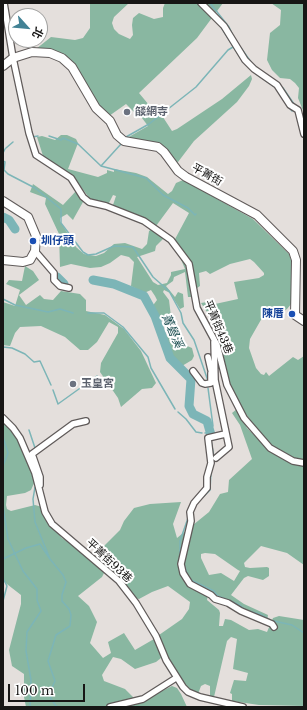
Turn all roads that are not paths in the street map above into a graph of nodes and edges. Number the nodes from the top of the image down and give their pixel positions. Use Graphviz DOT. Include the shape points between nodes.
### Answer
graph roads {
  1 [pos="4,3"];
  2 [pos="201,3"];
  3 [pos="13,58"];
  4 [pos="3,66"];
  5 [pos="304,134"];
  6 [pos="3,201"];
  7 [pos="35,251"];
  8 [pos="3,260"];
  9 [pos="69,288"];
  10 [pos="304,321"];
  11 [pos="214,340"];
  12 [pos="208,357"];
  13 [pos="213,369"];
  14 [pos="193,370"];
  15 [pos="3,418"];
  16 [pos="86,421"];
  17 [pos="226,434"];
  18 [pos="216,458"];
  19 [pos="304,463"];
  20 [pos="40,487"];
  21 [pos="274,627"];
  22 [pos="176,678"];
  23 [pos="110,707"];
  24 [pos="243,707"];
  1 -- 3 [label="street, 平菁街43巷"];
  2 -- 5 [label="street" via="224,26 254,70 277,85 290,105 298,110"];
  3 -- 4 [label="street, 平菁街"];
  3 -- 10 [label="street, 平菁街" via="32,52 50,53 62,58 72,67 96,108 110,121 117,135 124,141 158,147 186,177 258,215 293,251 296,260 295,315"];
  3 -- 11 [label="street, 平菁街43巷" via="36,155 71,178 83,198 89,202 144,221 172,240 189,264 197,308"];
  6 -- 7 [label="street" via="28,217 36,236"];
  7 -- 8 [label="street" via="30,260 23,262"];
  7 -- 9 [label="street" via="54,273 54,280 60,286"];
  11 -- 13 [label="street"];
  11 -- 19 [label="street, 平菁街43巷" via="231,394 244,418 270,448 293,461"];
  12 -- 13 [label="street"];
  13 -- 14 [label="street" via="211,383 207,384 202,383"];
  13 -- 17 [label="street"];
  15 -- 20 [label="street, 平菁街93巷" via="20,438"];
  16 -- 20 [label="street" via="74,424 32,454 40,477"];
  17 -- 18 [label="street" via="229,447"];
  17 -- 21 [label="street" via="208,438 211,463 207,488 190,512 190,526 181,564 183,573 190,584 215,599"];
  20 -- 22 [label="street, 平菁街93巷" via="45,512 52,524 119,581 156,636"];
  22 -- 23 [label="street" via="143,699"];
  22 -- 24 [label="street, 平菁街93巷" via="188,692"];
}
